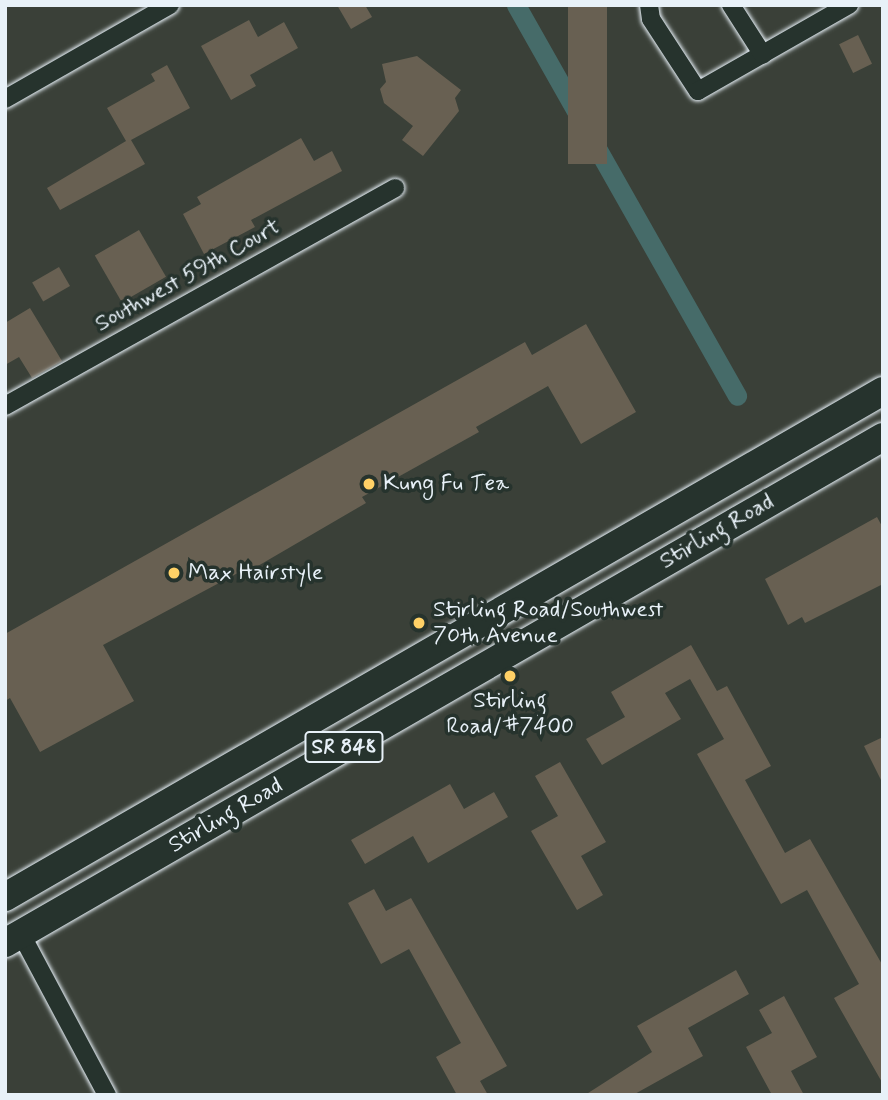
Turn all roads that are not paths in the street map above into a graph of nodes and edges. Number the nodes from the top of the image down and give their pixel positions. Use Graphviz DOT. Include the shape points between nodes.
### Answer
graph roads {
  1 [pos="170,5"];
  2 [pos="649,5"];
  3 [pos="731,5"];
  4 [pos="849,5"];
  5 [pos="763,55"];
  6 [pos="5,99"];
  7 [pos="396,188"];
  8 [pos="883,391"];
  9 [pos="5,406"];
  10 [pos="883,437"];
  11 [pos="199,785"];
  12 [pos="218,821"];
  13 [pos="5,897"];
  14 [pos="13,939"];
  15 [pos="107,1095"];
  1 -- 6 [label="street"];
  2 -- 5 [label="street" via="651,19 698,91"];
  3 -- 5 [label="street"];
  4 -- 5 [label="street"];
  7 -- 9 [label="street, Southwest 59th Court"];
  8 -- 11 [label="main road, Stirling Road / SR 848"];
  10 -- 12 [label="main road, Stirling Road / SR 848"];
  11 -- 12 [label="main road"];
  11 -- 13 [label="main road, Stirling Road / SR 848"];
  12 -- 14 [label="main road, Stirling Road / SR 848"];
  14 -- 15 [label="street"];
}
